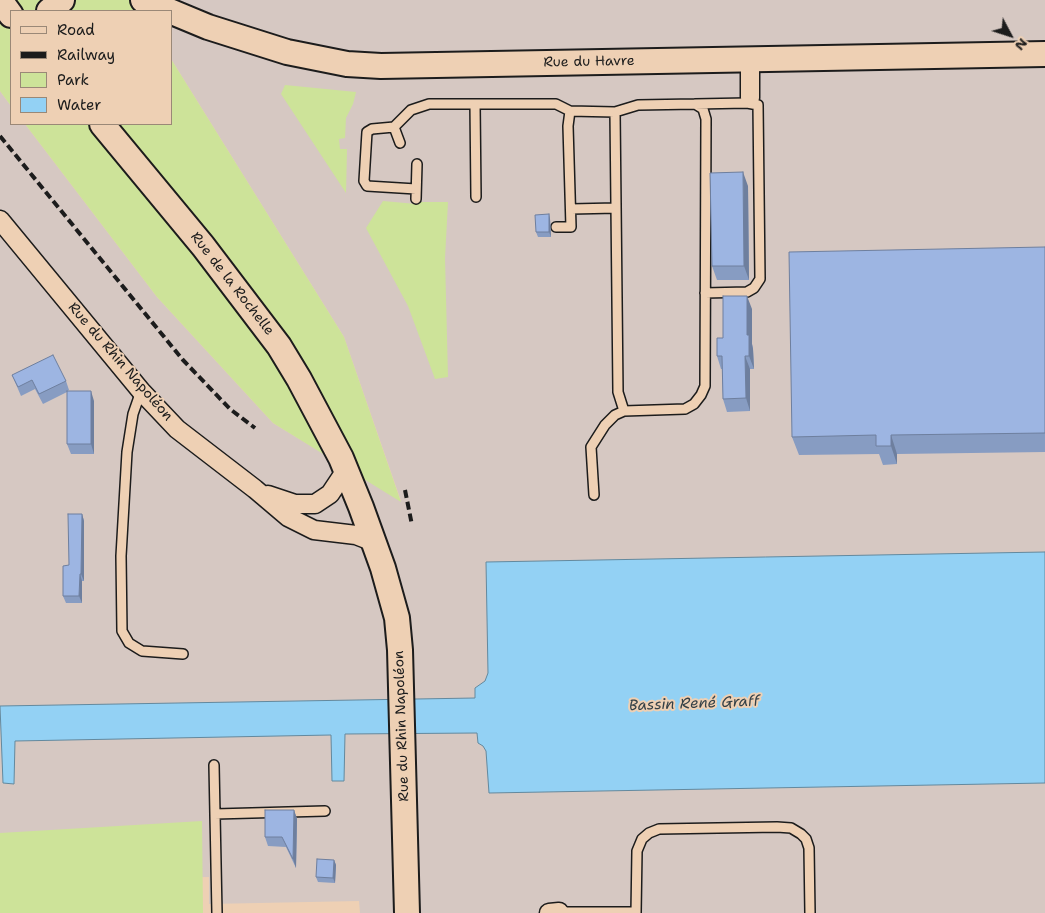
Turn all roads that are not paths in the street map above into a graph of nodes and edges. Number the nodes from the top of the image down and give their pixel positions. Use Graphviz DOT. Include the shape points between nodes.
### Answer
graph roads {
  1 [pos="0,0"];
  2 [pos="62,0"];
  3 [pos="143,0"];
  4 [pos="50,10"];
  5 [pos="167,10"];
  6 [pos="172,12"];
  7 [pos="10,14"];
  8 [pos="1045,54"];
  9 [pos="750,59"];
  10 [pos="750,101"];
  11 [pos="475,104"];
  12 [pos="695,104"];
  13 [pos="570,111"];
  14 [pos="615,112"];
  15 [pos="103,125"];
  16 [pos="394,127"];
  17 [pos="400,143"];
  18 [pos="417,164"];
  19 [pos="416,189"];
  20 [pos="476,197"];
  21 [pos="416,199"];
  22 [pos="616,208"];
  23 [pos="571,209"];
  24 [pos="0,220"];
  25 [pos="556,227"];
  26 [pos="705,293"];
  27 [pos="140,391"];
  28 [pos="624,411"];
  29 [pos="343,464"];
  30 [pos="255,489"];
  31 [pos="594,495"];
  32 [pos="374,542"];
  33 [pos="183,654"];
  34 [pos="214,765"];
  35 [pos="325,811"];
  36 [pos="215,814"];
  37 [pos="406,911"];
  38 [pos="554,912"];
  39 [pos="636,912"];
  40 [pos="217,913"];
  41 [pos="810,913"];
  1 -- 7 [label="main road"];
  2 -- 4 [label="main road"];
  3 -- 5 [label="main road, Rue du Havre"];
  6 -- 9 [label="main road, Rue du Havre" via="287,52 347,64"];
  8 -- 9 [label="main road, Rue du Havre"];
  9 -- 10 [label="street"];
  10 -- 12 [label="lane"];
  10 -- 26 [label="lane" via="758,105 760,279 747,292"];
  11 -- 13 [label="lane" via="556,104"];
  11 -- 16 [label="lane" via="429,104 410,110"];
  11 -- 20 [label="lane"];
  12 -- 14 [label="lane" via="638,105"];
  12 -- 26 [label="lane" via="703,109 706,119"];
  13 -- 14 [label="lane"];
  13 -- 23 [label="lane"];
  14 -- 22 [label="lane"];
  15 -- 29 [label="main road, Rue de la Rochelle" via="280,346"];
  16 -- 17 [label="lane"];
  16 -- 19 [label="lane" via="372,128 367,132 364,182 368,186"];
  18 -- 19 [label="lane"];
  19 -- 21 [label="lane"];
  22 -- 23 [label="lane"];
  22 -- 28 [label="lane" via="618,392"];
  23 -- 25 [label="lane" via="571,226"];
  24 -- 27 [label="street, Rue du Rhin Napoléon"];
  26 -- 28 [label="lane" via="705,386 701,394 685,410"];
  27 -- 30 [label="street, Rue du Rhin Napoléon" via="177,429"];
  27 -- 33 [label="lane" via="127,452 121,556 122,630 129,644 142,651"];
  28 -- 31 [label="lane" via="605,425 592,447"];
  29 -- 30 [label="street, Rue du Rhin Napoléon" via="330,494 315,504 295,504"];
  29 -- 32 [label="main road, Rue du Rhin Napoléon"];
  30 -- 32 [label="street, Rue du Rhin Napoléon" via="300,524 314,530 356,535"];
  32 -- 37 [label="main road, Rue du Rhin Napoléon" via="397,618 400,650"];
  34 -- 36 [label="lane"];
  35 -- 36 [label="lane"];
  36 -- 40 [label="lane"];
  38 -- 39 [label="lane"];
  39 -- 41 [label="lane" via="637,851 649,833 659,830 777,827 790,828 806,839 809,848"];
}
